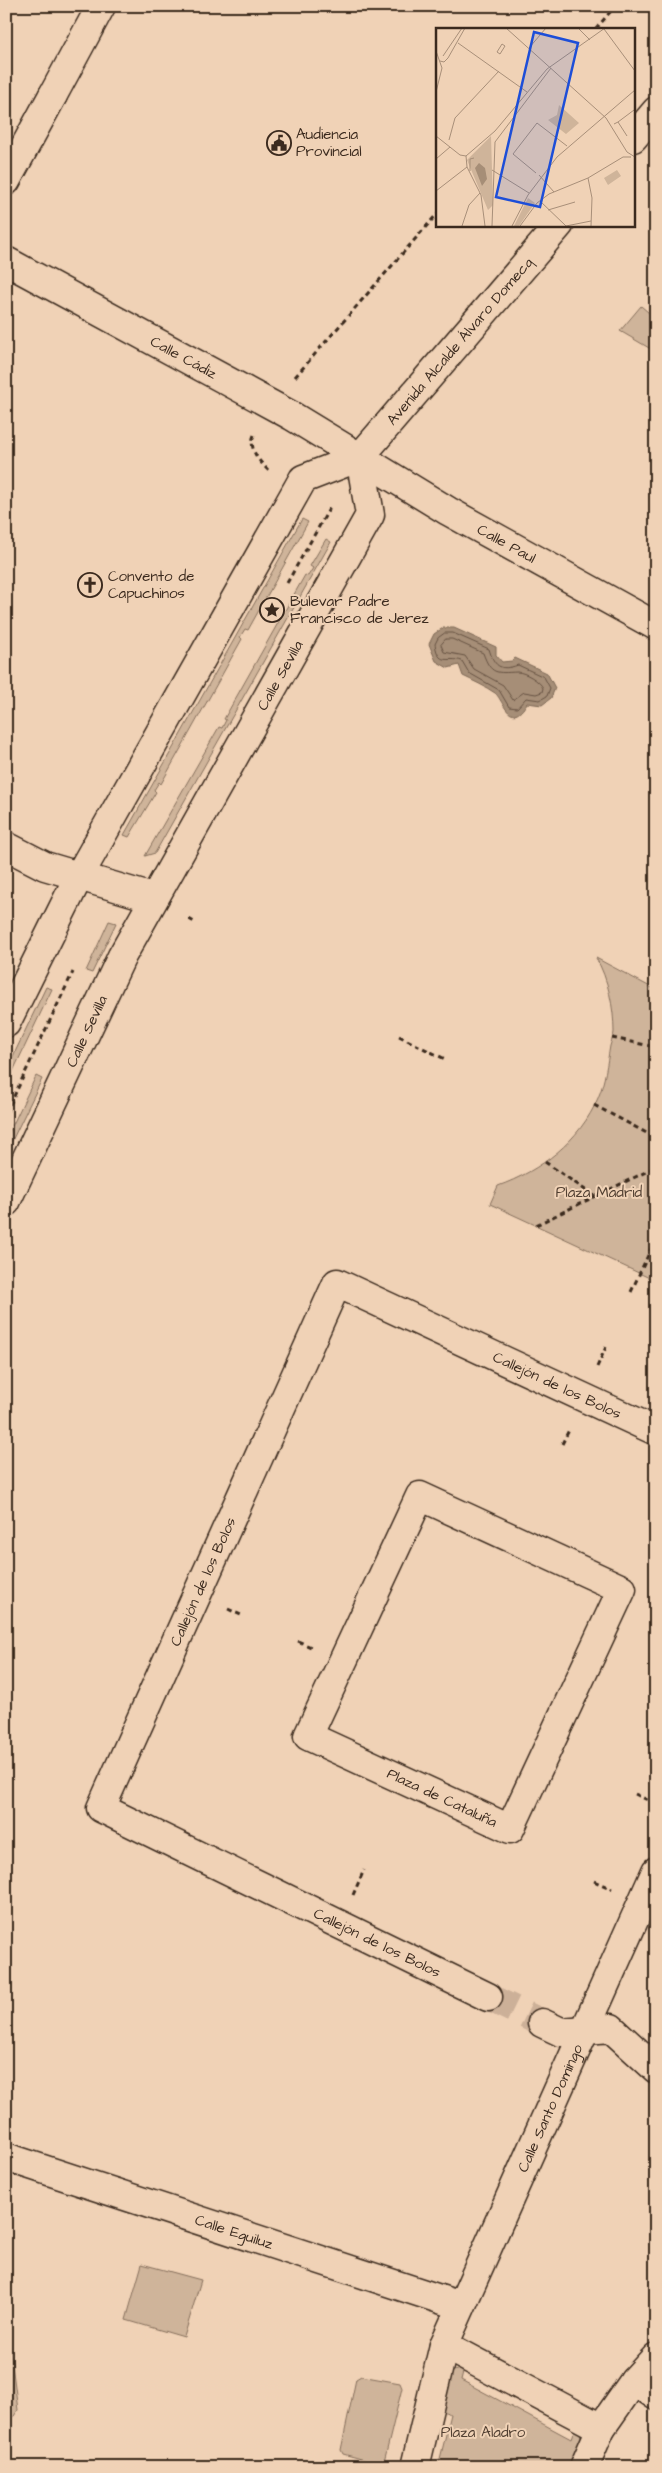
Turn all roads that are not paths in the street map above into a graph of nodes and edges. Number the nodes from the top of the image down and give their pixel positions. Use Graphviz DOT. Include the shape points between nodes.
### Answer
graph roads {
  1 [pos="101,6"];
  2 [pos="656,111"];
  3 [pos="634,137"];
  4 [pos="6,181"];
  5 [pos="558,226"];
  6 [pos="6,261"];
  7 [pos="360,456"];
  8 [pos="656,626"];
  9 [pos="6,846"];
  10 [pos="79,876"];
  11 [pos="153,898"];
  12 [pos="6,1023"];
  13 [pos="6,1202"];
  14 [pos="656,1431"];
  15 [pos="420,1496"];
  16 [pos="656,1871"];
  17 [pos="488,1998"];
  18 [pos="542,2023"];
  19 [pos="586,2030"];
  20 [pos="656,2068"];
  21 [pos="6,2157"];
  22 [pos="461,2306"];
  23 [pos="444,2345"];
  24 [pos="656,2357"];
  25 [pos="645,2388"];
  26 [pos="601,2428"];
  27 [pos="415,2467"];
  28 [pos="584,2467"];
  1 -- 4 [label="street"];
  2 -- 3 [label="street"];
  5 -- 7 [label="street, Avenida Alcalde Álvaro Domecq"];
  6 -- 7 [label="street, Calle Cádiz"];
  7 -- 8 [label="street, Calle Paul" via="448,511"];
  7 -- 10 [label="street" via="303,479"];
  7 -- 11 [label="street, Calle Sevilla" via="370,515"];
  9 -- 10 [label="street" via="46,866"];
  10 -- 11 [label="street"];
  10 -- 12 [label="street"];
  11 -- 13 [label="street, Calle Sevilla" via="122,956"];
  14 -- 17 [label="street, Callejón de los Bolos" via="337,1283 101,1808"];
  15 -- 15 [label="street, Plaza de Cataluña" via="622,1589 510,1829 308,1736"];
  16 -- 19 [label="street, Calle Santo Domingo"];
  18 -- 19 [label="street" via="561,2032"];
  19 -- 20 [label="street" via="611,2028"];
  19 -- 22 [label="street, Calle Santo Domingo"];
  21 -- 22 [label="street, Calle Eguiluz"];
  22 -- 23 [label="street, Calle Santo Domingo"];
  23 -- 26 [label="street"];
  23 -- 27 [label="street"];
  24 -- 25 [label="street"];
  25 -- 26 [label="street"];
  26 -- 28 [label="street"];
}
